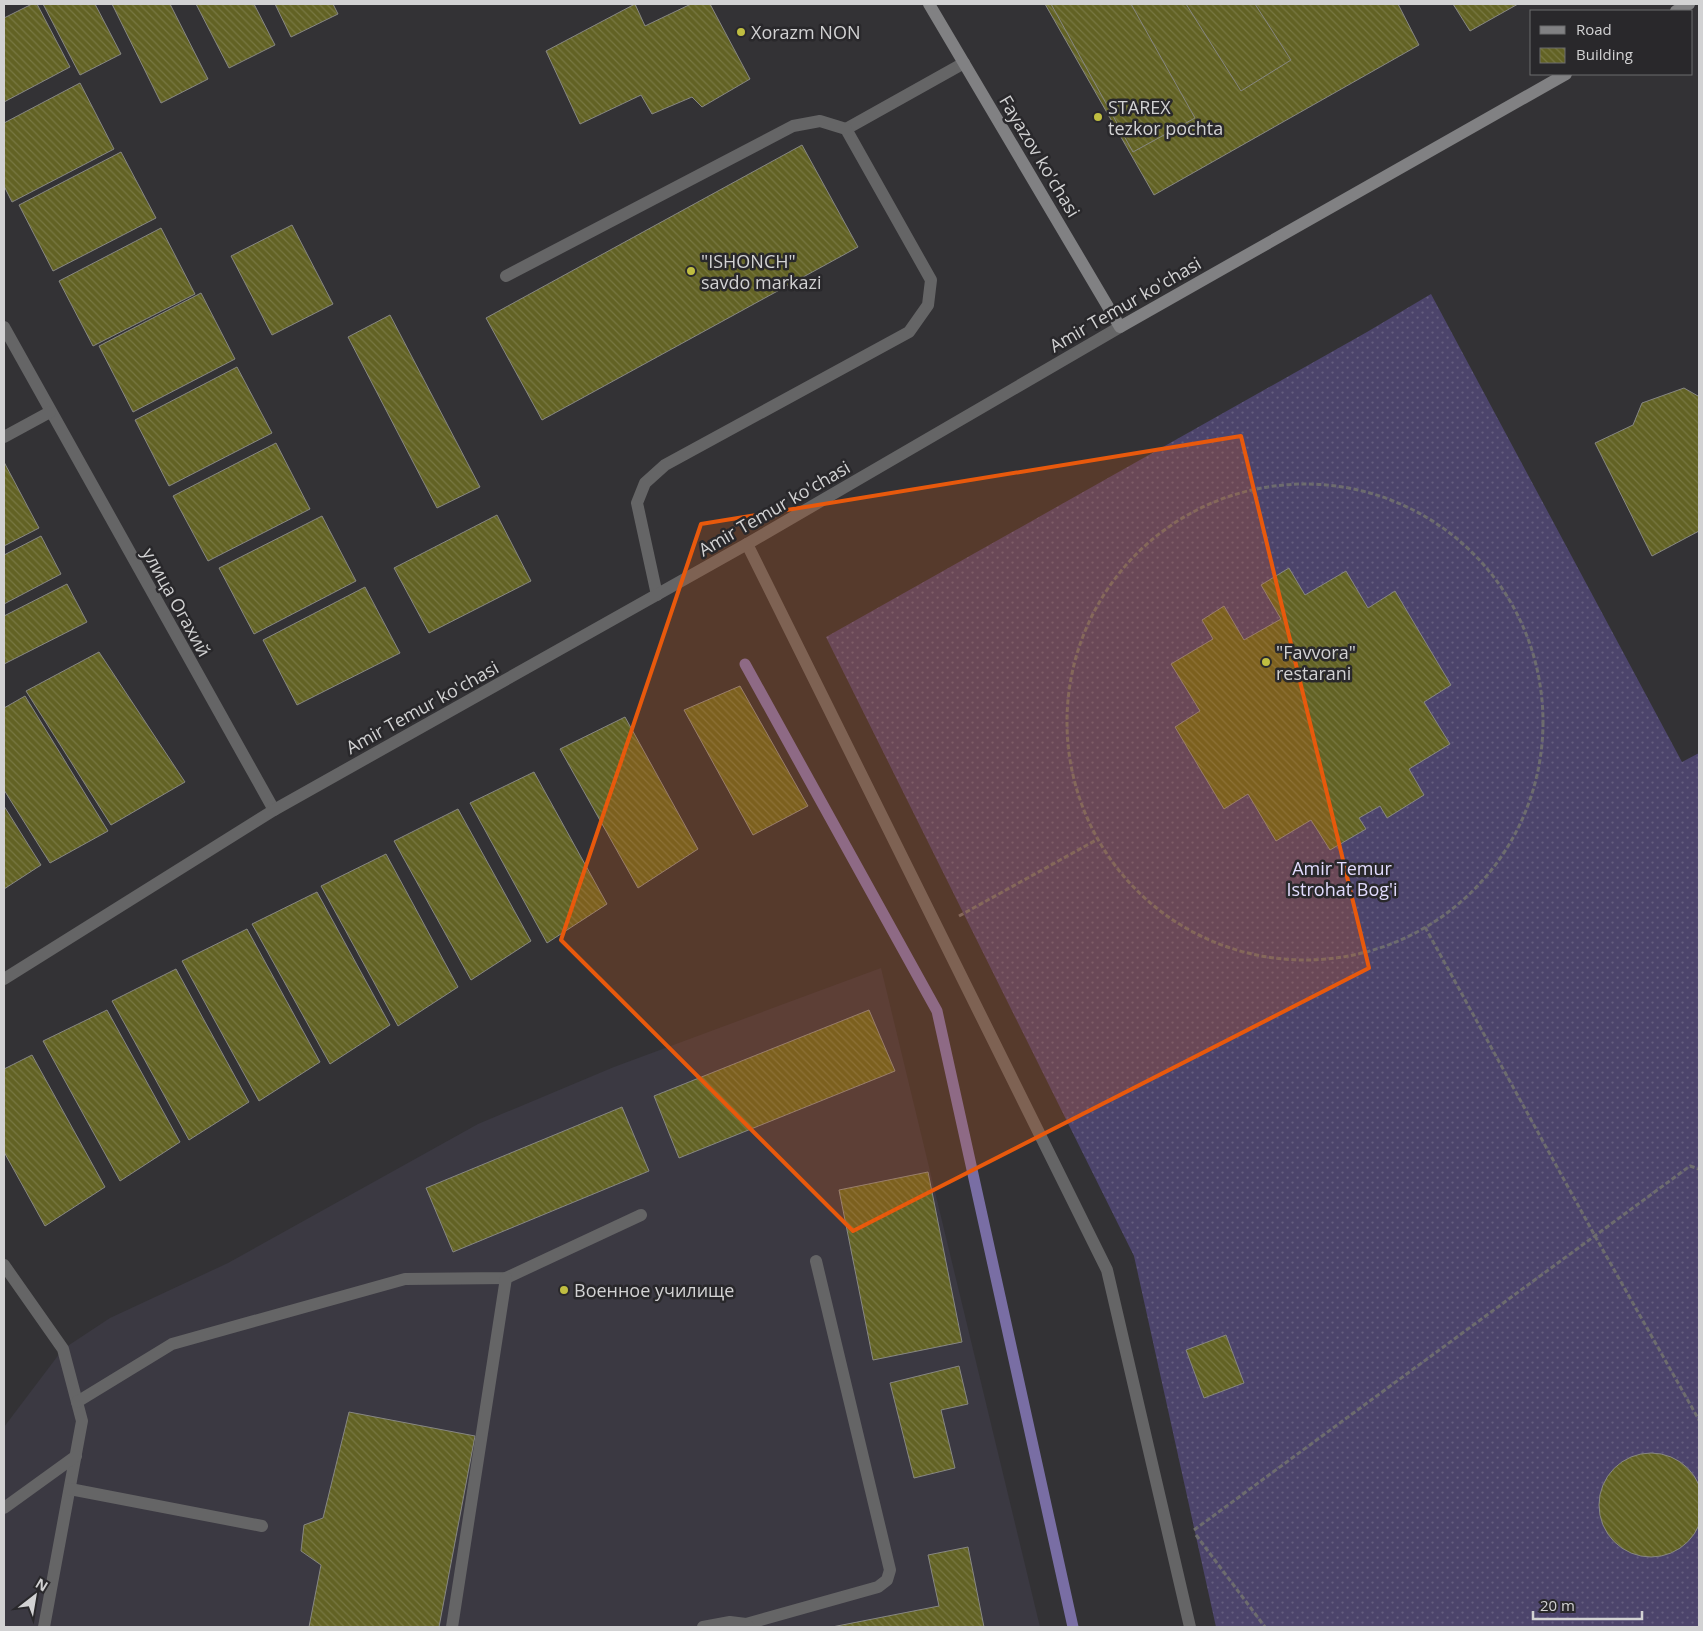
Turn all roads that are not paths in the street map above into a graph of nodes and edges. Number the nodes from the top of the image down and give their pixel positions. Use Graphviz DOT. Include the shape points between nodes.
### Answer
graph roads {
  1 [pos="929,4"];
  2 [pos="1690,4"];
  3 [pos="1678,10"];
  4 [pos="964,63"];
  5 [pos="1564,75"];
  6 [pos="846,129"];
  7 [pos="506,276"];
  8 [pos="4,327"];
  9 [pos="1120,327"];
  10 [pos="50,412"];
  11 [pos="4,437"];
  12 [pos="748,544"];
  13 [pos="657,595"];
  14 [pos="274,810"];
  15 [pos="4,979"];
  16 [pos="641,1215"];
  17 [pos="816,1260"];
  18 [pos="4,1265"];
  19 [pos="506,1278"];
  20 [pos="77,1402"];
  21 [pos="76,1456"];
  22 [pos="70,1489"];
  23 [pos="4,1508"];
  24 [pos="262,1526"];
  25 [pos="747,1625"];
  26 [pos="44,1627"];
  27 [pos="452,1627"];
  28 [pos="703,1627"];
  29 [pos="1190,1627"];
  1 -- 4 [label="main road, Fayazov ko'chasi"];
  2 -- 3 [label="main road"];
  4 -- 6 [label="street"];
  4 -- 9 [label="main road, Fayazov ko'chasi"];
  5 -- 9 [label="main road, Amir Temur ko'chasi"];
  6 -- 7 [label="street" via="820,120 793,126"];
  6 -- 13 [label="street" via="931,280 928,306 908,332 665,465 644,483 638,502"];
  8 -- 10 [label="street, улица Огахий"];
  9 -- 12 [label="street, Amir Temur ko'chasi"];
  10 -- 11 [label="street"];
  10 -- 14 [label="street, улица Огахий"];
  12 -- 13 [label="street, Amir Temur ko'chasi"];
  12 -- 29 [label="street" via="1107,1270"];
  13 -- 14 [label="street, Amir Temur ko'chasi"];
  14 -- 15 [label="street, Amir Temur ko'chasi"];
  16 -- 19 [label="street"];
  17 -- 25 [label="street" via="890,1570 888,1580 878,1587"];
  18 -- 20 [label="street" via="63,1349"];
  19 -- 20 [label="street" via="405,1279 172,1344"];
  19 -- 27 [label="street"];
  20 -- 21 [label="street" via="82,1420"];
  21 -- 22 [label="street"];
  21 -- 23 [label="street"];
  22 -- 24 [label="street"];
  22 -- 26 [label="street"];
  25 -- 28 [label="street" via="730,1622"];
}
